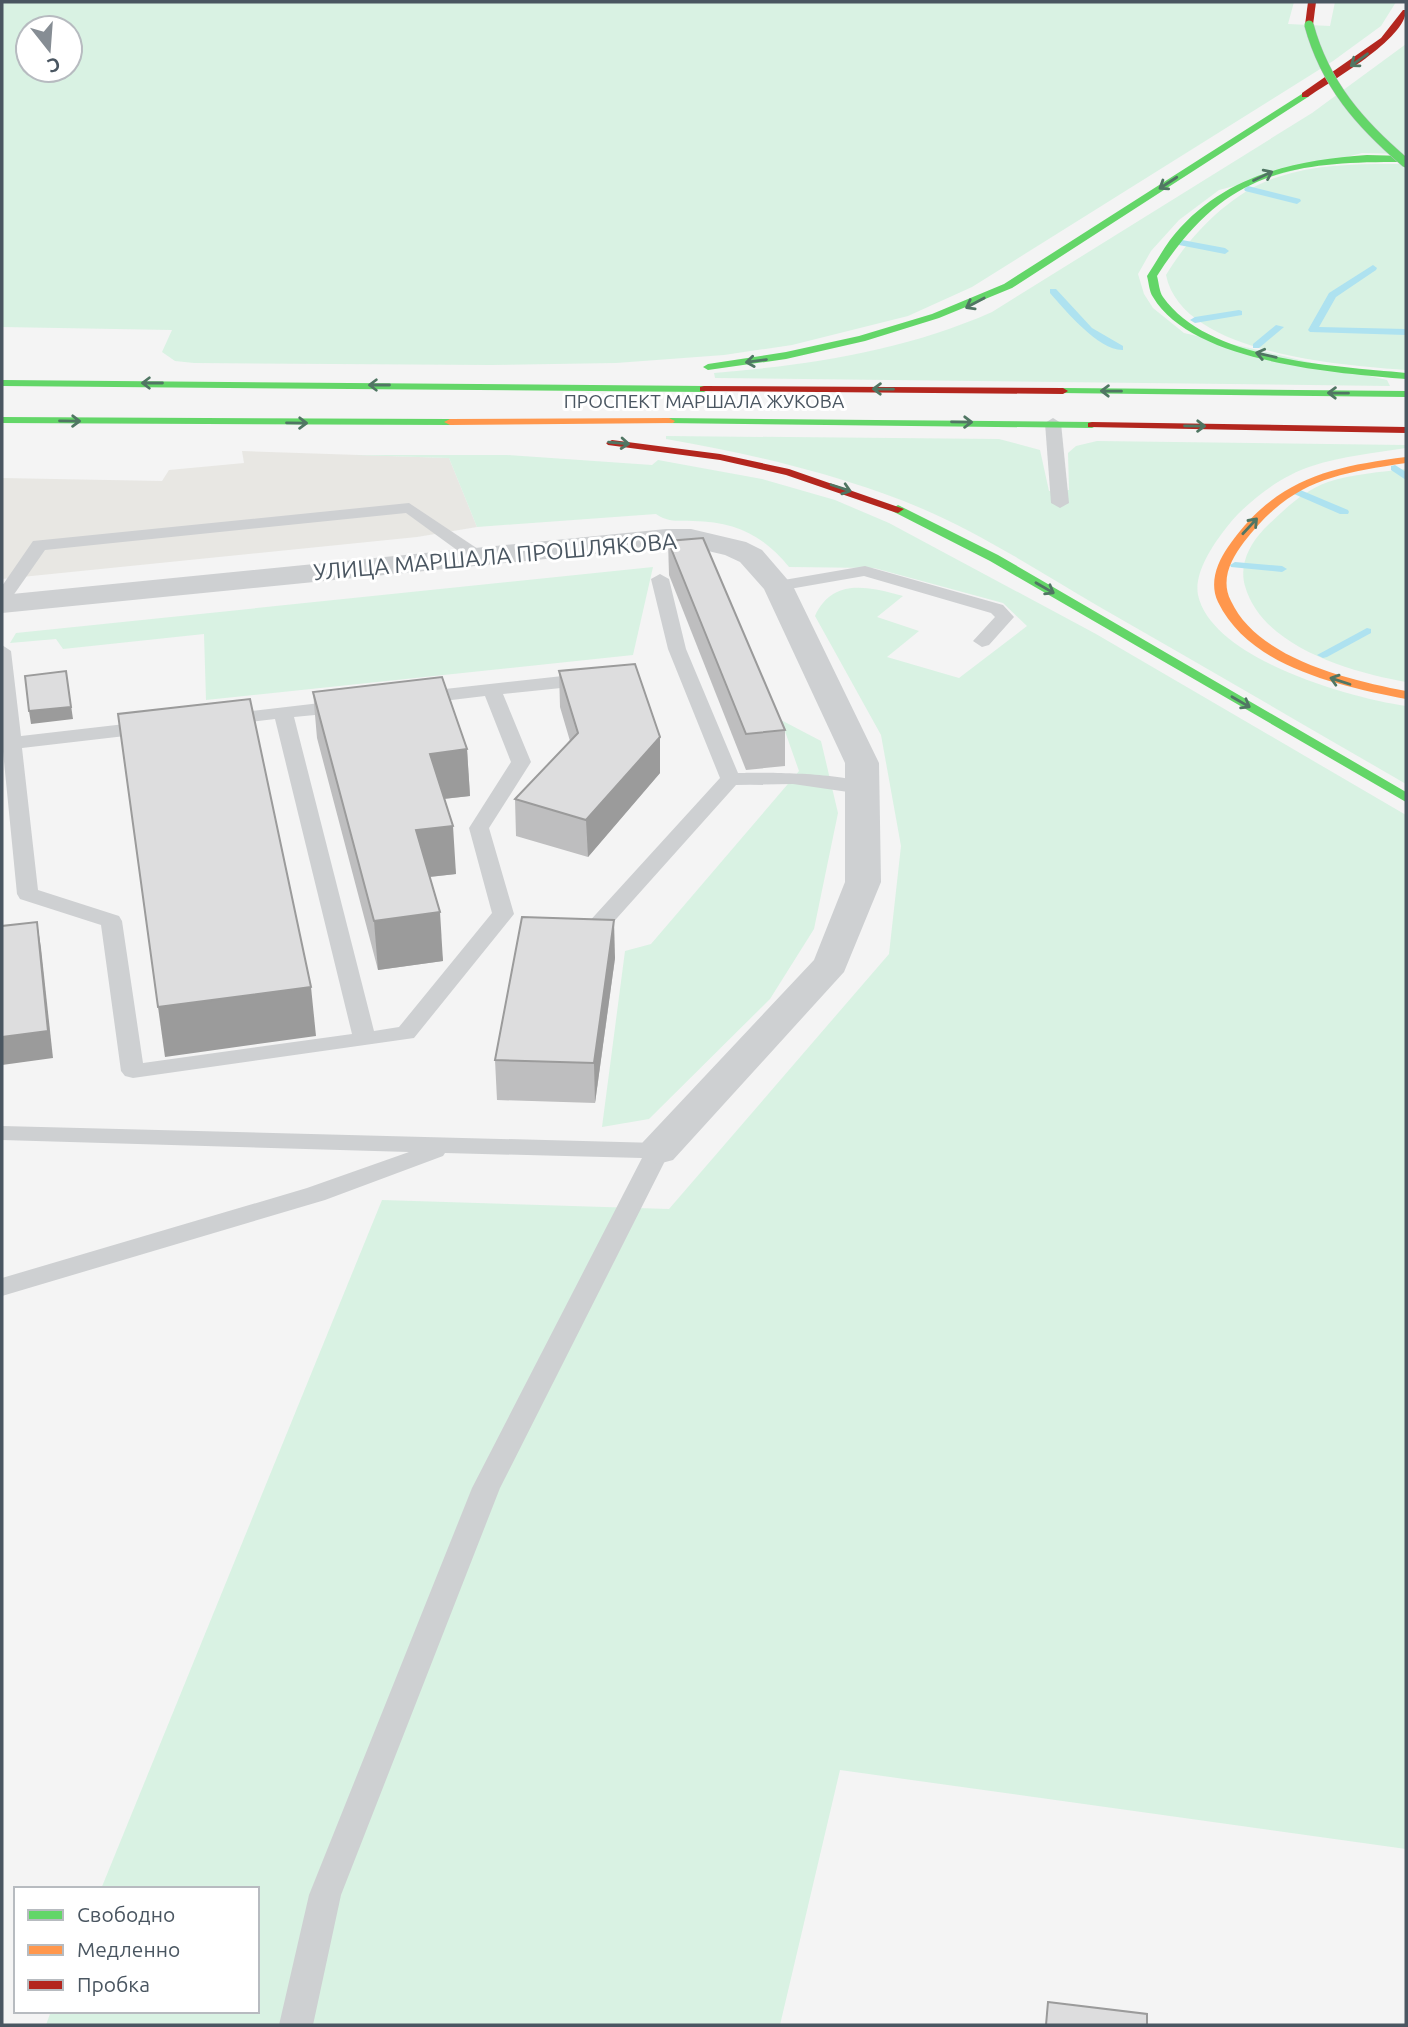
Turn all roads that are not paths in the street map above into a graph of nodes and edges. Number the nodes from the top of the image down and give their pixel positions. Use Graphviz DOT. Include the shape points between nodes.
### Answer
graph roads {
  1 [pos="1312,2"];
  2 [pos="1406,12"];
  3 [pos="1406,161"];
  4 [pos="685,369"];
  5 [pos="660,372"];
  6 [pos="1406,376"];
  7 [pos="2,383"];
  8 [pos="448,385"];
  9 [pos="1406,394"];
  10 [pos="2,420"];
  11 [pos="331,423"];
  12 [pos="1053,423"];
  13 [pos="1406,430"];
  14 [pos="555,438"];
  15 [pos="594,441"];
  16 [pos="1406,460"];
  17 [pos="1060,503"];
  18 [pos="478,557"];
  19 [pos="660,579"];
  20 [pos="778,586"];
  21 [pos="2,598"];
  22 [pos="2,604"];
  23 [pos="982,641"];
  24 [pos="2,651"];
  25 [pos="612,677"];
  26 [pos="492,690"];
  27 [pos="1406,695"];
  28 [pos="401,700"];
  29 [pos="361,704"];
  30 [pos="283,713"];
  31 [pos="201,722"];
  32 [pos="174,724"];
  33 [pos="12,743"];
  34 [pos="730,779"];
  35 [pos="862,788"];
  36 [pos="1406,798"];
  37 [pos="583,943"];
  38 [pos="365,1039"];
  39 [pos="2,1133"];
  40 [pos="446,1146"];
  41 [pos="658,1151"];
  42 [pos="2,1287"];
  43 [pos="296,2025"];
  1 -- 3 [label="main road, bridge" via="1309,25 1333,90 1371,133"];
  2 -- 4 [label="main road, one-way" via="1384,40 1358,61 1008,286 960,311 856,344"];
  6 -- 3 [label="main road, one-way" via="1300,362 1222,343 1175,314 1158,296 1152,276 1163,253 1190,222 1229,193 1269,172 1341,160"];
  5 -- 8 [label="main road"];
  8 -- 7 [label="main road, ПРОСПЕКТ МАРШАЛА ЖУКОВА, one-way"];
  9 -- 8 [label="main road, ПРОСПЕКТ МАРШАЛА ЖУКОВА, one-way"];
  10 -- 11 [label="main road, ПРОСПЕКТ МАРШАЛА ЖУКОВА, one-way"];
  11 -- 12 [label="main road, ПРОСПЕКТ МАРШАЛА ЖУКОВА, one-way"];
  11 -- 14 [label="main road"];
  12 -- 13 [label="main road, ПРОСПЕКТ МАРШАЛА ЖУКОВА, one-way"];
  12 -- 17 [label="lane"];
  15 -- 36 [label="main road, one-way" via="720,457 789,472 884,502 994,558"];
  27 -- 16 [label="main road, one-way" via="1326,676 1266,644 1235,619 1219,576 1244,531 1298,483 1325,473"];
  18 -- 20 [label="street, УЛИЦА МАРШАЛА ПРОШЛЯКОВА" via="691,538 751,556"];
  18 -- 21 [label="lane" via="409,509 39,545"];
  18 -- 22 [label="street, УЛИЦА МАРШАЛА ПРОШЛЯКОВА"];
  19 -- 34 [label="lane" via="677,649"];
  20 -- 23 [label="lane" via="865,571 997,609 1005,617"];
  20 -- 35 [label="street, УЛИЦА МАРШАЛА ПРОШЛЯКОВА" via="862,763"];
  24 -- 33 [label="lane"];
  25 -- 26 [label="lane"];
  26 -- 28 [label="lane"];
  26 -- 38 [label="lane" via="521,762 479,828 503,914 406,1033"];
  29 -- 30 [label="lane"];
  30 -- 31 [label="lane"];
  30 -- 38 [label="lane"];
  32 -- 33 [label="lane"];
  33 -- 38 [label="lane" via="28,894 111,921 133,1071"];
  34 -- 35 [label="lane" via="793,778"];
  34 -- 37 [label="lane"];
  35 -- 41 [label="street, УЛИЦА МАРШАЛА ПРОШЛЯКОВА" via="863,882 831,964"];
  39 -- 40 [label="lane"];
  40 -- 41 [label="lane"];
  40 -- 42 [label="lane" via="316,1194"];
  41 -- 43 [label="lane" via="486,1488 325,1895"];
}
